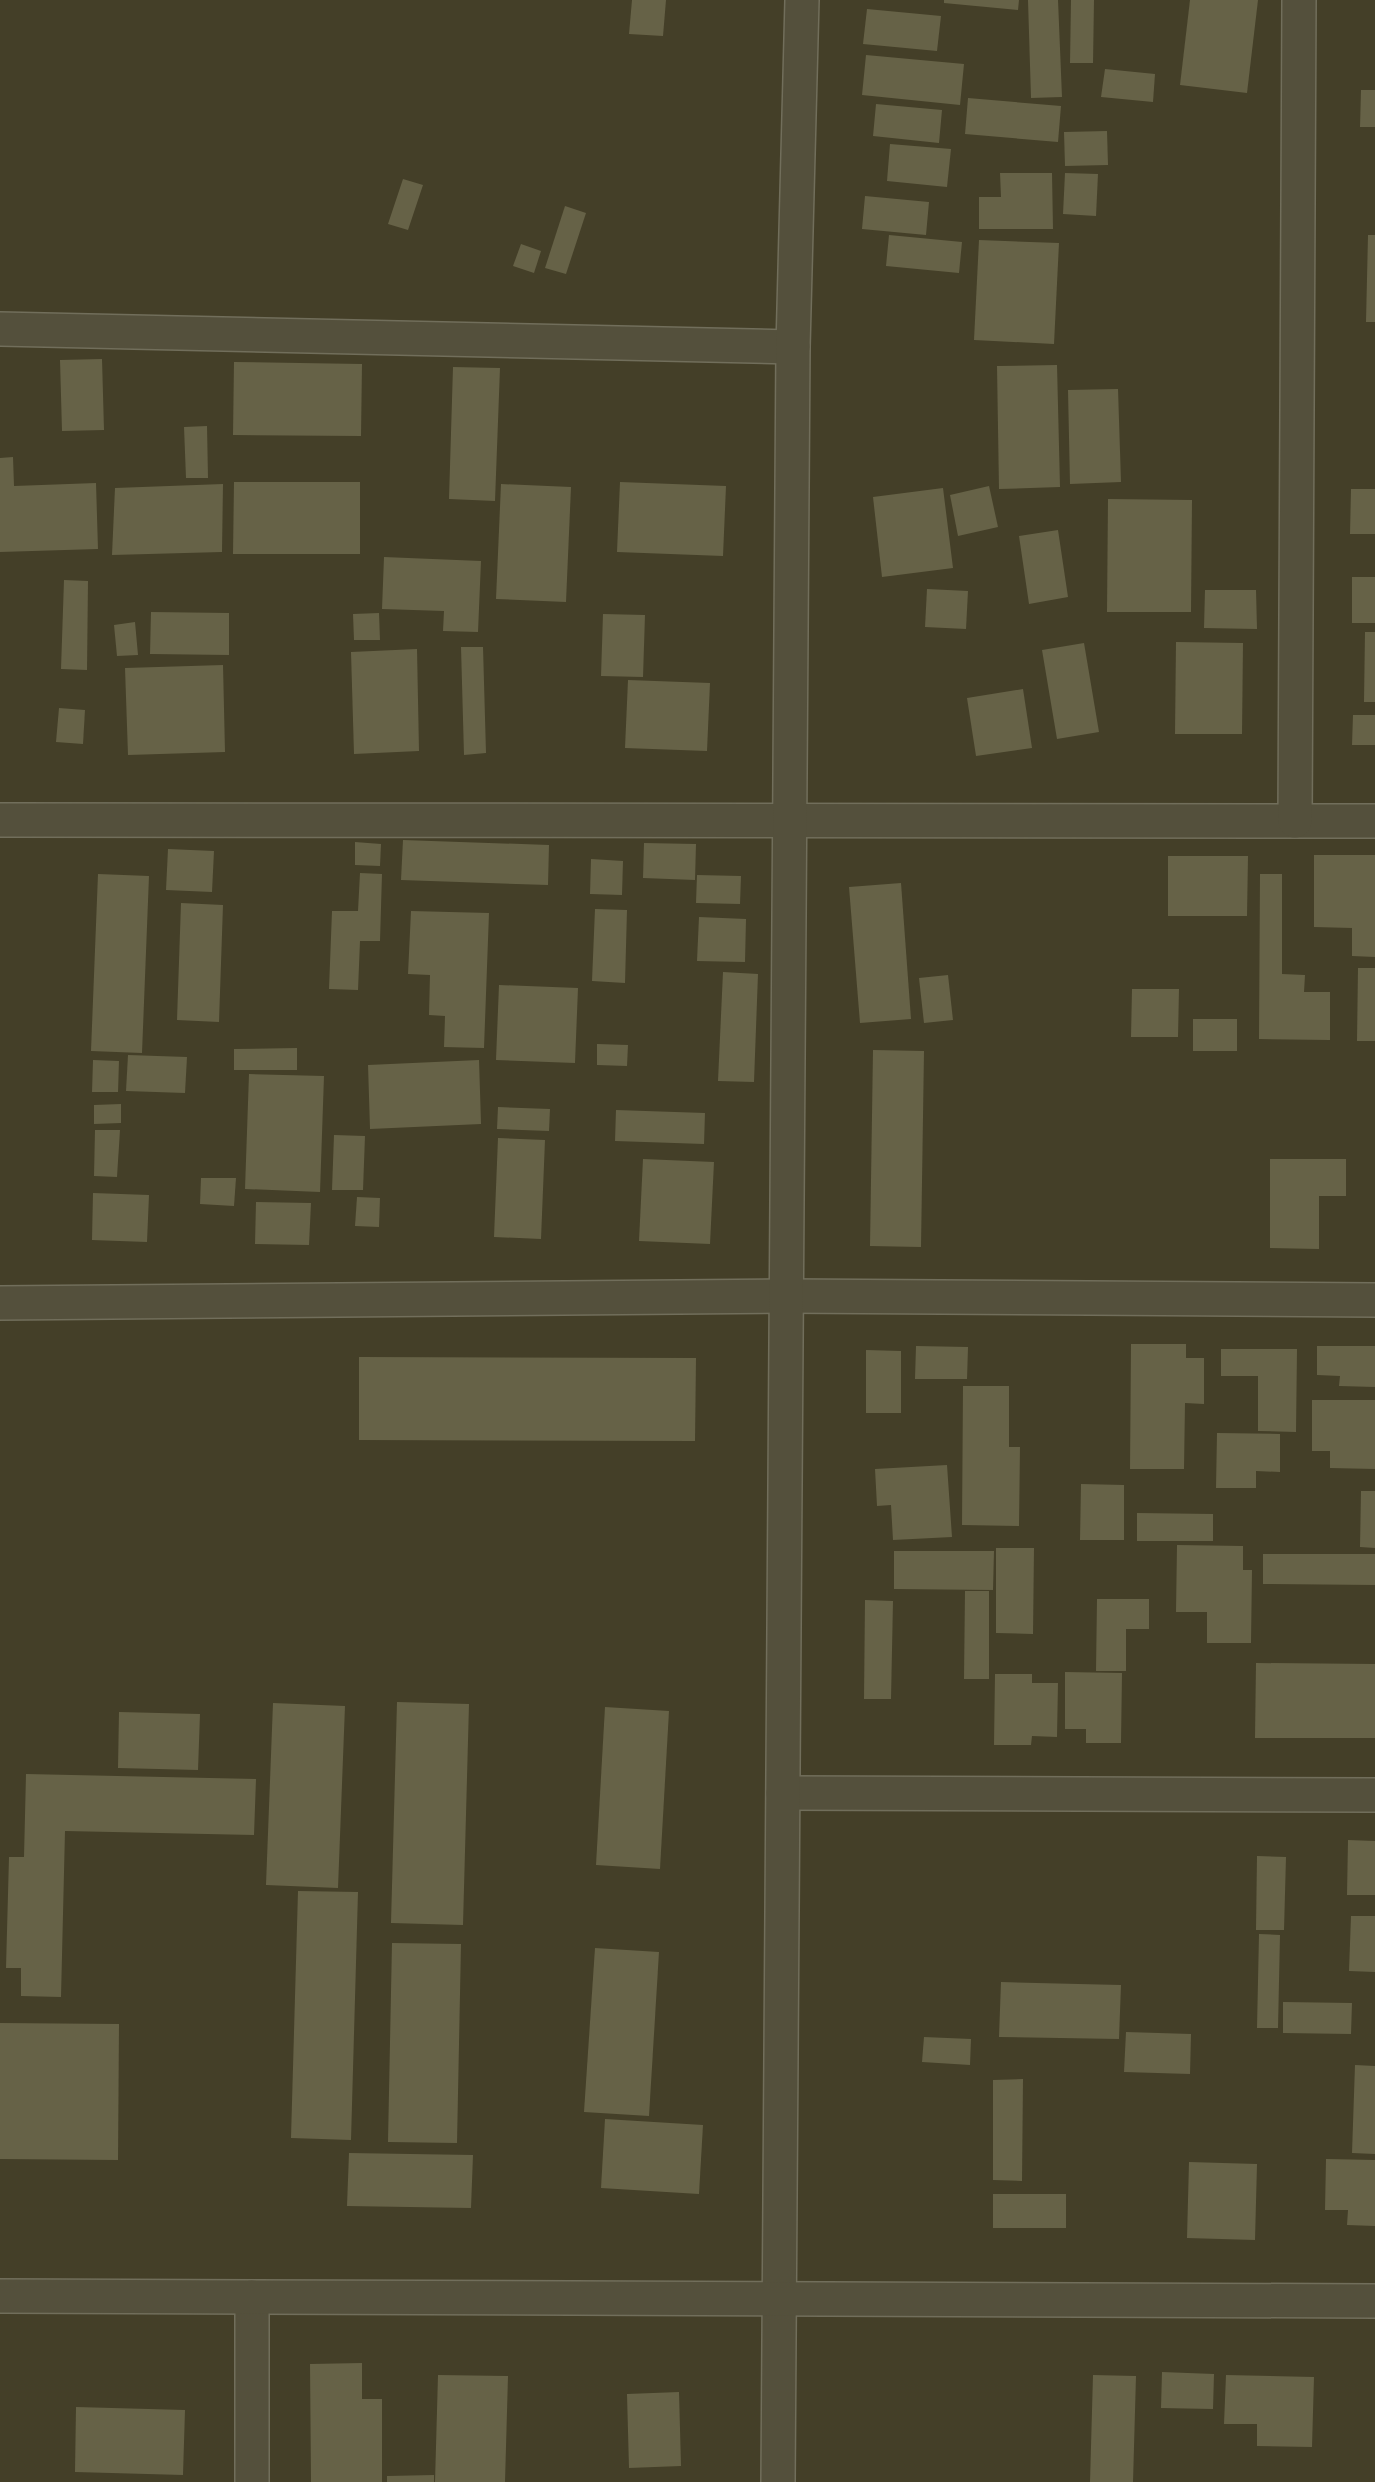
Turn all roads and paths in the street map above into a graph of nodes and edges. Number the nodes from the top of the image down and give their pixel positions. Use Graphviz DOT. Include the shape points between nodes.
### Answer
graph roads {
  1 [pos="801,0"];
  2 [pos="1299,0"];
  3 [pos="0,329"];
  4 [pos="793,347"];
  5 [pos="0,820"];
  6 [pos="790,820"];
  7 [pos="1295,821"];
  8 [pos="1375,821"];
  9 [pos="787,1296"];
  10 [pos="1375,1300"];
  11 [pos="0,1304"];
  12 [pos="783,1793"];
  13 [pos="1375,1795"];
  14 [pos="0,2296"];
  15 [pos="252,2297"];
  16 [pos="779,2298"];
  17 [pos="1375,2301"];
  18 [pos="252,2482"];
  19 [pos="778,2482"];
  1 -- 4 [label="street"];
  2 -- 7 [label="street"];
  3 -- 4 [label="street"];
  4 -- 6 [label="street"];
  5 -- 6 [label="street"];
  6 -- 7 [label="street"];
  6 -- 9 [label="street"];
  7 -- 8 [label="street"];
  9 -- 10 [label="street"];
  9 -- 11 [label="street"];
  9 -- 12 [label="street"];
  12 -- 13 [label="street"];
  12 -- 16 [label="street"];
  14 -- 15 [label="street"];
  15 -- 16 [label="street"];
  15 -- 18 [label="street"];
  16 -- 17 [label="street"];
  16 -- 19 [label="street"];
}
